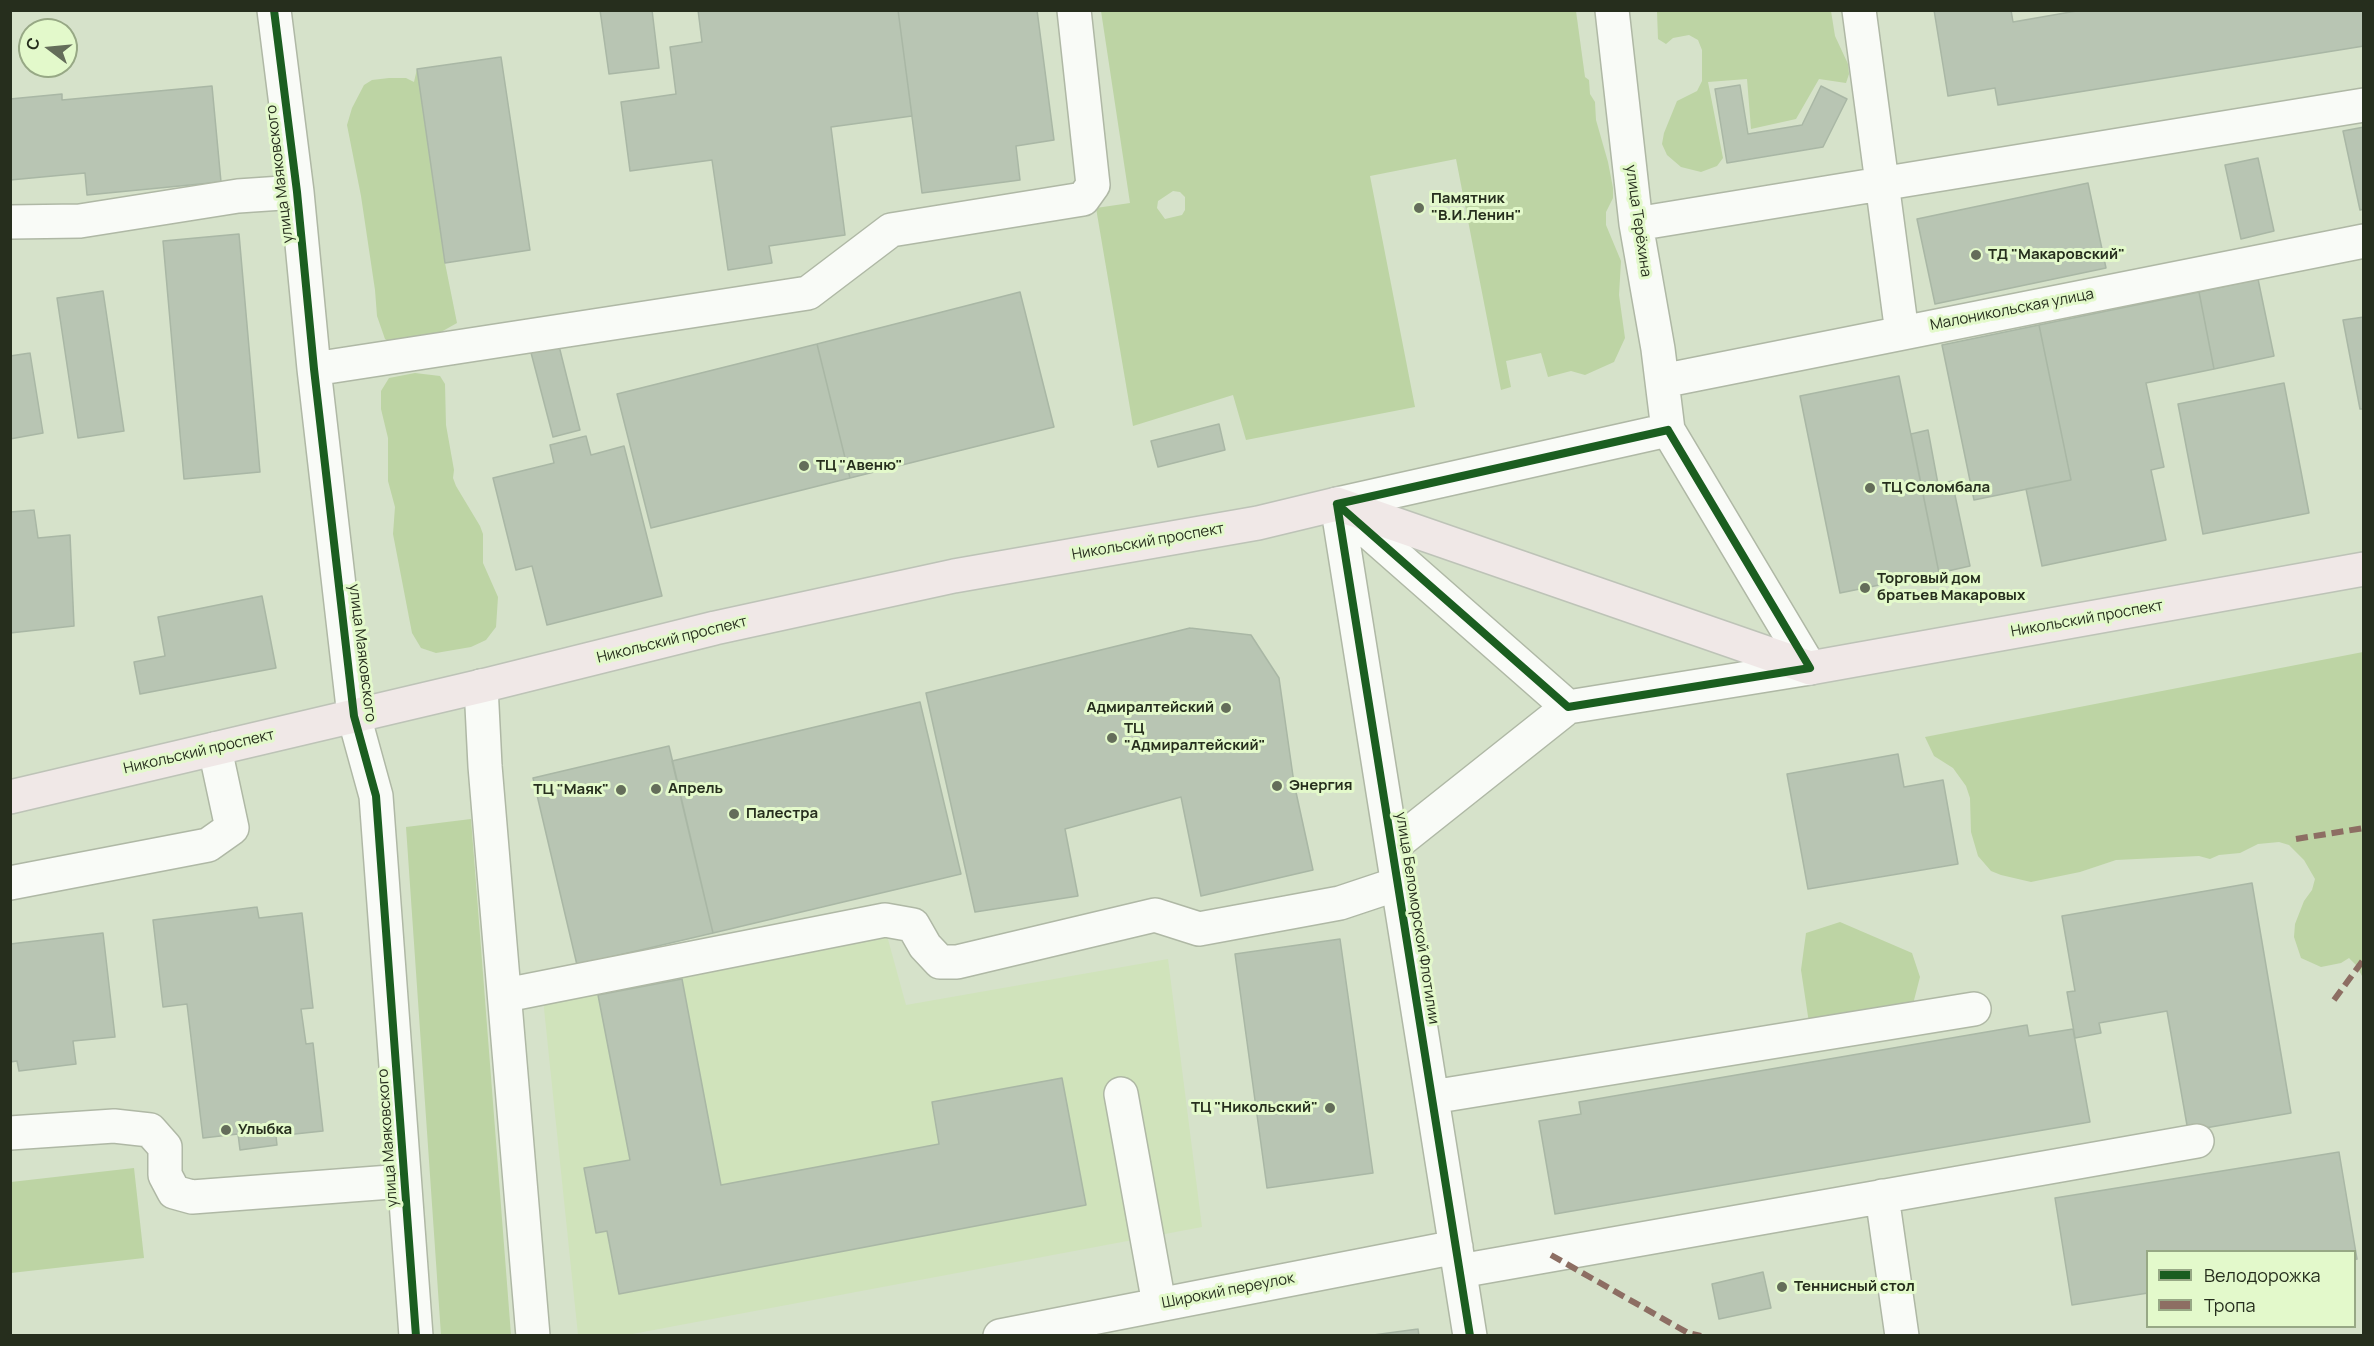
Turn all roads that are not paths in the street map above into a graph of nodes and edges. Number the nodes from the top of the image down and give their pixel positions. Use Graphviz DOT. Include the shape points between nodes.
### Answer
graph roads {
  1 [pos="274,10"];
  2 [pos="1074,10"];
  3 [pos="1612,10"];
  4 [pos="1859,10"];
  5 [pos="2364,105"];
  6 [pos="1882,183"];
  7 [pos="297,192"];
  8 [pos="10,222"];
  9 [pos="1636,225"];
  10 [pos="2364,241"];
  11 [pos="1902,333"];
  12 [pos="314,369"];
  13 [pos="1662,381"];
  14 [pos="1668,430"];
  15 [pos="1337,504"];
  16 [pos="2364,569"];
  17 [pos="1810,668"];
  18 [pos="481,686"];
  19 [pos="1568,707"];
  20 [pos="354,716"];
  21 [pos="215,748"];
  22 [pos="10,797"];
  23 [pos="1393,846"];
  24 [pos="10,883"];
  25 [pos="1397,884"];
  26 [pos="506,995"];
  27 [pos="1974,1009"];
  28 [pos="1121,1094"];
  29 [pos="1432,1097"];
  30 [pos="10,1133"];
  31 [pos="2197,1141"];
  32 [pos="404,1181"];
  33 [pos="1882,1196"];
  34 [pos="1458,1259"];
  35 [pos="1159,1304"];
  36 [pos="416,1335"];
  37 [pos="533,1335"];
  38 [pos="1000,1335"];
  39 [pos="1470,1335"];
  40 [pos="1902,1335"];
  1 -- 7 [label="street, улица Маяковского"];
  2 -- 12 [label="street" via="1093,185 1083,200 891,230 808,293"];
  3 -- 9 [label="street, улица Терёхина"];
  4 -- 6 [label="street"];
  5 -- 6 [label="street"];
  6 -- 9 [label="street"];
  6 -- 11 [label="street"];
  7 -- 8 [label="street" via="238,196 80,221"];
  7 -- 12 [label="street, улица Маяковского"];
  9 -- 13 [label="street, улица Терёхина"];
  10 -- 11 [label="street, Малоникольская улица"];
  11 -- 13 [label="street, Малоникольская улица"];
  12 -- 20 [label="street, улица Маяковского"];
  13 -- 14 [label="street, улица Терёхина"];
  14 -- 15 [label="street"];
  14 -- 17 [label="street"];
  15 -- 17 [label="main road"];
  15 -- 18 [label="main road, Никольский проспект" via="1258,523 954,576 714,628"];
  15 -- 19 [label="street"];
  15 -- 23 [label="street, улица Беломорской Флотилии"];
  16 -- 17 [label="main road, Никольский проспект"];
  17 -- 19 [label="street"];
  18 -- 20 [label="main road, Никольский проспект"];
  18 -- 26 [label="street"];
  19 -- 23 [label="street"];
  20 -- 21 [label="main road, Никольский проспект"];
  20 -- 32 [label="street, улица Маяковского" via="376,796"];
  21 -- 22 [label="main road, Никольский проспект"];
  21 -- 24 [label="street" via="232,828 208,845"];
  23 -- 25 [label="street, улица Беломорской Флотилии"];
  25 -- 26 [label="street" via="1340,903 1199,929 1155,915 957,962 940,962 913,926 885,920"];
  25 -- 29 [label="street, улица Беломорской Флотилии"];
  26 -- 37 [label="street"];
  27 -- 29 [label="street"];
  28 -- 35 [label="street"];
  29 -- 34 [label="street, улица Беломорской Флотилии"];
  30 -- 32 [label="street" via="114,1126 150,1130 165,1148 165,1175 174,1192 192,1197"];
  31 -- 33 [label="street, Широкий переулок"];
  32 -- 36 [label="street, улица Маяковского"];
  33 -- 34 [label="street, Широкий переулок"];
  33 -- 40 [label="street"];
  34 -- 35 [label="street, Широкий переулок"];
  34 -- 39 [label="street, улица Беломорской Флотилии"];
  35 -- 38 [label="street, Широкий переулок"];
}
